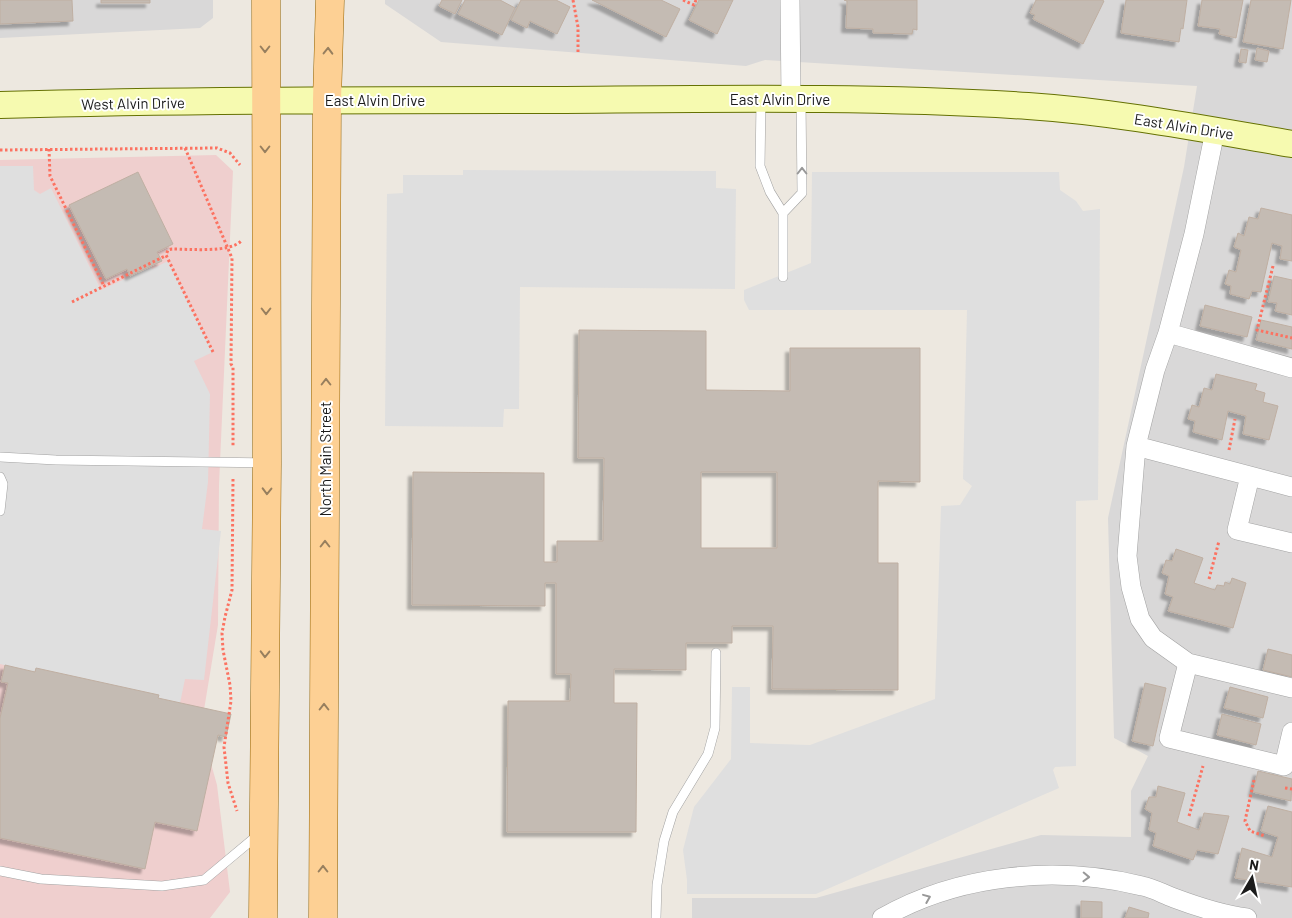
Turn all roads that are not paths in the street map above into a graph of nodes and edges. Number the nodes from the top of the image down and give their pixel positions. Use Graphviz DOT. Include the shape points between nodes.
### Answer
graph roads {
  1 [pos="266,0"];
  2 [pos="330,0"];
  3 [pos="790,0"];
  4 [pos="761,99"];
  5 [pos="796,99"];
  6 [pos="265,100"];
  7 [pos="327,100"];
  8 [pos="0,105"];
  9 [pos="1215,131"];
  10 [pos="1292,144"];
  11 [pos="783,213"];
  12 [pos="783,277"];
  13 [pos="1168,333"];
  14 [pos="1292,368"];
  15 [pos="1136,446"];
  16 [pos="0,457"];
  17 [pos="267,463"];
  18 [pos="1250,476"];
  19 [pos="0,477"];
  20 [pos="1292,487"];
  21 [pos="0,511"];
  22 [pos="1292,543"];
  23 [pos="716,653"];
  24 [pos="1188,663"];
  25 [pos="1292,688"];
  26 [pos="1292,732"];
  27 [pos="264,830"];
  28 [pos="0,871"];
  29 [pos="263,918"];
  30 [pos="323,918"];
  31 [pos="656,918"];
  32 [pos="882,918"];
  33 [pos="1247,918"];
  1 -- 6 [label="main road, one-way"];
  7 -- 2 [label="main road, North Main Street, one-way"];
  3 -- 5 [label="street"];
  4 -- 5 [label="main road, East Alvin Drive"];
  4 -- 7 [label="main road, East Alvin Drive"];
  4 -- 11 [label="lane" via="760,166"];
  5 -- 9 [label="main road, East Alvin Drive" via="1029,106 1120,115"];
  11 -- 5 [label="lane, one-way" via="802,193"];
  6 -- 7 [label="main road, East Alvin Drive"];
  6 -- 8 [label="main road, West Alvin Drive"];
  6 -- 17 [label="main road, one-way"];
  30 -- 7 [label="main road, North Main Street, one-way"];
  9 -- 10 [label="main road, East Alvin Drive"];
  9 -- 13 [label="street" via="1194,234"];
  11 -- 12 [label="lane"];
  13 -- 14 [label="street"];
  13 -- 15 [label="street"];
  15 -- 18 [label="street"];
  15 -- 24 [label="street" via="1127,556 1131,586 1140,619 1153,638"];
  16 -- 17 [label="lane"];
  17 -- 27 [label="main road, one-way"];
  18 -- 20 [label="street"];
  18 -- 22 [label="street" via="1237,530"];
  19 -- 21 [label="lane" via="3,484"];
  23 -- 31 [label="lane" via="715,728 708,754 673,812 664,841"];
  24 -- 25 [label="street"];
  24 -- 26 [label="street" via="1169,738 1284,766"];
  27 -- 28 [label="lane" via="204,880 162,886 41,879"];
  27 -- 29 [label="main road"];
  32 -- 33 [label="street, one-way" via="945,891 995,879 1040,875 1097,877 1144,886 1197,907"];
}
